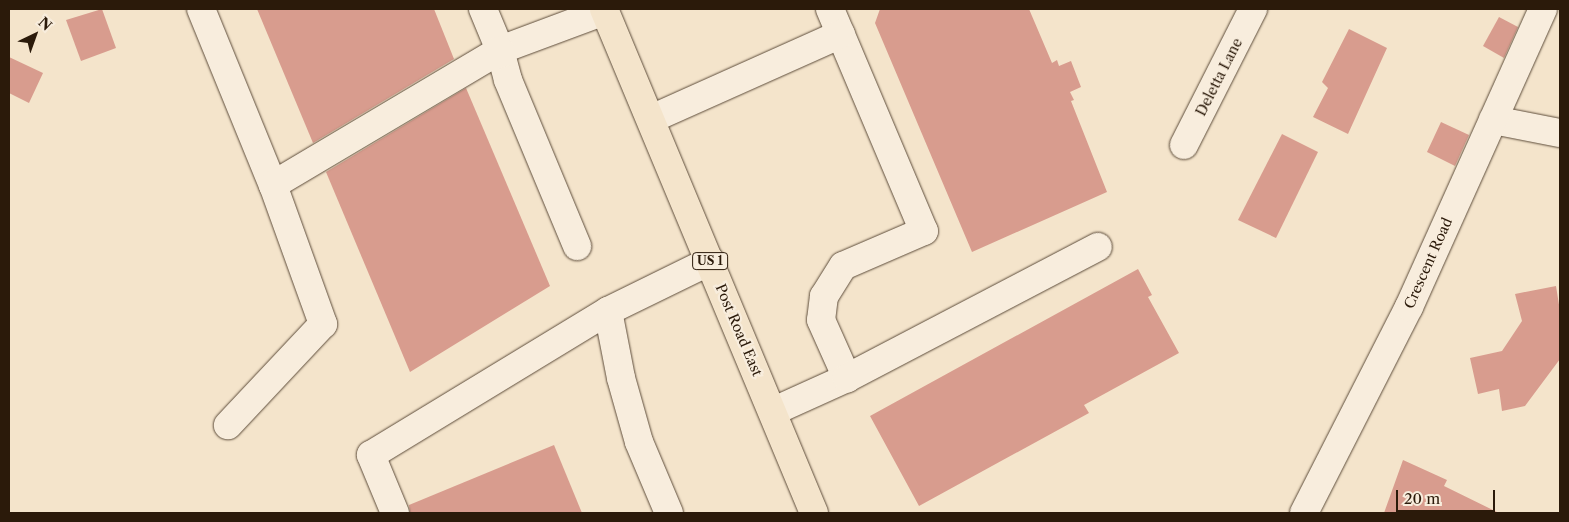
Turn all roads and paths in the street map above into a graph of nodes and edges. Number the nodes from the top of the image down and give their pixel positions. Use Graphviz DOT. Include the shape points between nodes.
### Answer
graph roads {
  1 [pos="201,9"];
  2 [pos="483,9"];
  3 [pos="830,9"];
  4 [pos="1253,9"];
  5 [pos="1544,9"];
  6 [pos="605,10"];
  7 [pos="841,34"];
  8 [pos="500,50"];
  9 [pos="651,119"];
  10 [pos="1493,120"];
  11 [pos="1560,133"];
  12 [pos="1184,145"];
  13 [pos="273,185"];
  14 [pos="578,246"];
  15 [pos="1098,248"];
  16 [pos="710,261"];
  17 [pos="608,311"];
  18 [pos="847,378"];
  19 [pos="774,410"];
  20 [pos="228,425"];
  21 [pos="395,513"];
  22 [pos="669,513"];
  23 [pos="814,513"];
  24 [pos="1304,513"];
  1 -- 13 [label="street"];
  2 -- 8 [label="street"];
  3 -- 7 [label="street"];
  4 -- 12 [label="street, Deletta Lane"];
  5 -- 10 [label="street, Crescent Road"];
  6 -- 8 [label="street"];
  6 -- 9 [label="main road, Post Road East / US 1"];
  7 -- 9 [label="street"];
  7 -- 18 [label="street" via="924,231 843,266 824,296 821,320"];
  8 -- 13 [label="street"];
  8 -- 14 [label="street" via="508,80"];
  9 -- 16 [label="main road, Post Road East / US 1"];
  10 -- 11 [label="street"];
  10 -- 24 [label="street, Crescent Road" via="1409,307"];
  13 -- 20 [label="street" via="322,324"];
  15 -- 18 [label="street"];
  16 -- 17 [label="street"];
  16 -- 19 [label="main road, Post Road East / US 1"];
  17 -- 21 [label="street" via="371,455"];
  17 -- 22 [label="street" via="621,378 639,442"];
  18 -- 19 [label="street"];
  19 -- 23 [label="main road, Post Road East / US 1"];
}
